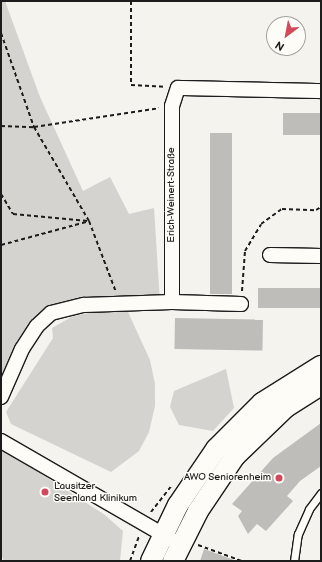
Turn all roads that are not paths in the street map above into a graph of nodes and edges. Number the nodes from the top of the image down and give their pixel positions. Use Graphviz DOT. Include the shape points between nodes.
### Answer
graph roads {
  1 [pos="321,91"];
  2 [pos="270,255"];
  3 [pos="321,256"];
  4 [pos="172,302"];
  5 [pos="241,304"];
  6 [pos="321,366"];
  7 [pos="321,385"];
  8 [pos="1,397"];
  9 [pos="1,441"];
  10 [pos="321,494"];
  11 [pos="162,534"];
  12 [pos="178,549"];
  13 [pos="151,561"];
  14 [pos="294,561"];
  1 -- 4 [label="street, Erich-Weinert-Straße" via="178,88 172,106"];
  2 -- 3 [label="street"];
  4 -- 5 [label="street"];
  4 -- 8 [label="street" via="84,305 51,313 37,326 22,349"];
  6 -- 11 [label="street" via="262,403 216,449"];
  7 -- 12 [label="street" via="286,407 235,456 214,484"];
  9 -- 11 [label="street"];
  10 -- 14 [label="lane" via="309,509 298,534"];
  11 -- 12 [label="street"];
  11 -- 13 [label="street"];
}
